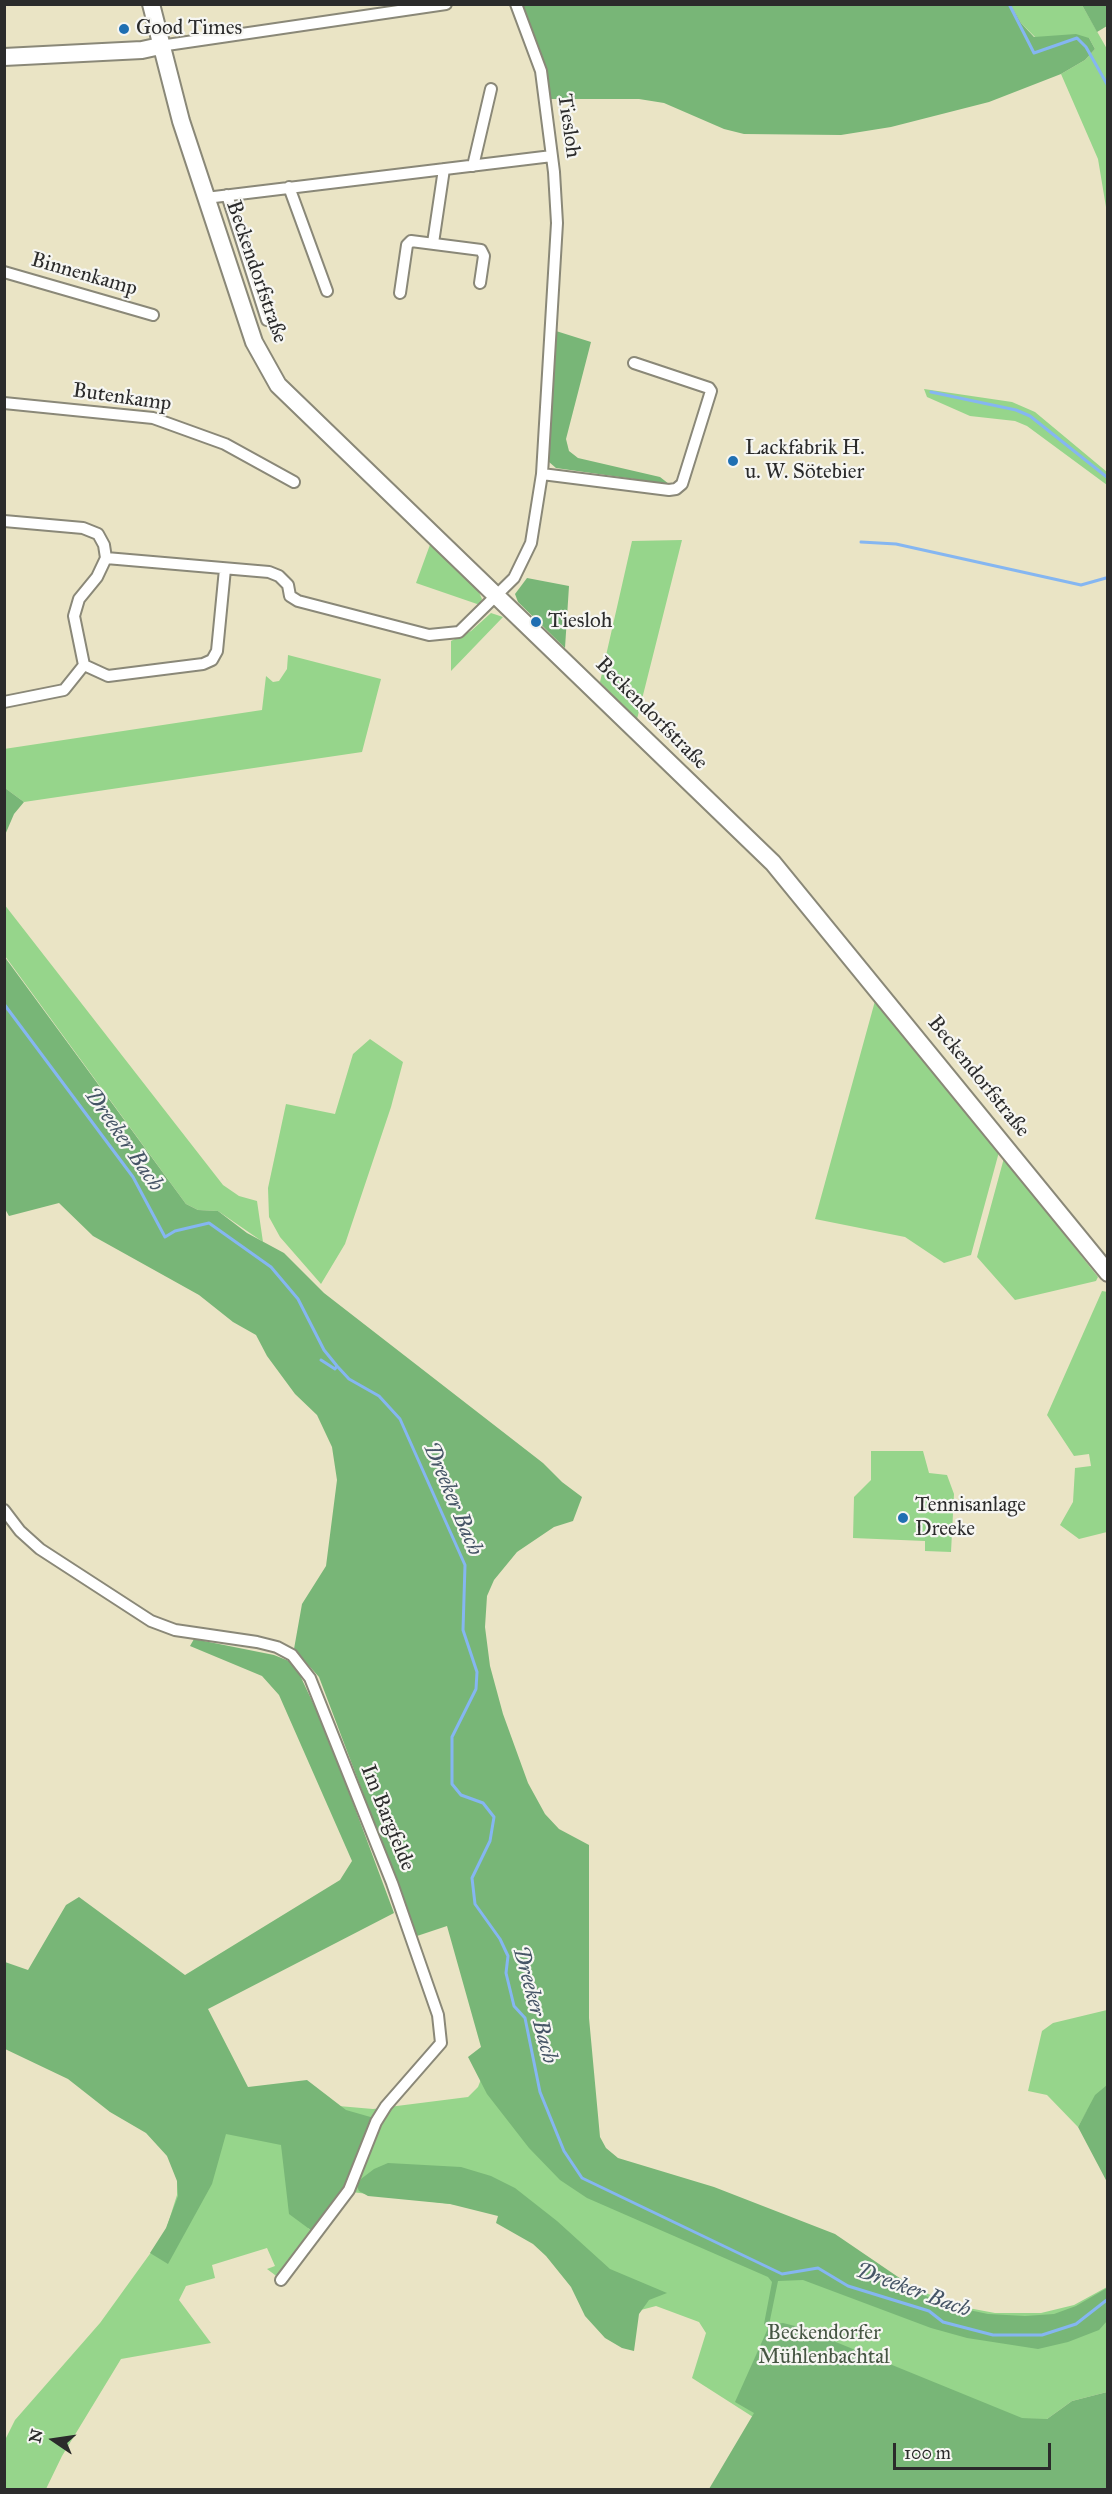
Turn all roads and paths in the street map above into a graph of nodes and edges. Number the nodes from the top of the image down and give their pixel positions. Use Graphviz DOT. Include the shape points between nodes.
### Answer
graph roads {
  1 [pos="151,4"];
  2 [pos="446,4"];
  3 [pos="516,4"];
  4 [pos="160,46"];
  5 [pos="4,57"];
  6 [pos="491,89"];
  7 [pos="552,156"];
  8 [pos="473,166"];
  9 [pos="444,169"];
  10 [pos="290,187"];
  11 [pos="227,195"];
  12 [pos="206,198"];
  13 [pos="433,243"];
  14 [pos="4,272"];
  15 [pos="480,283"];
  16 [pos="327,291"];
  17 [pos="400,293"];
  18 [pos="153,315"];
  19 [pos="267,320"];
  20 [pos="634,363"];
  21 [pos="4,403"];
  22 [pos="542,474"];
  23 [pos="294,482"];
  24 [pos="4,521"];
  25 [pos="106,558"];
  26 [pos="225,569"];
  27 [pos="496,596"];
  28 [pos="84,665"];
  29 [pos="4,702"];
  30 [pos="1107,1273"];
  31 [pos="4,1510"];
  32 [pos="281,2280"];
  1 -- 4 [label="street, Beckendorfstraße"];
  2 -- 4 [label="street"];
  3 -- 7 [label="street, Tiesloh" via="541,71"];
  4 -- 5 [label="street"];
  4 -- 12 [label="street, Beckendorfstraße"];
  6 -- 8 [label="street"];
  7 -- 8 [label="street"];
  7 -- 22 [label="street, Tiesloh" via="557,252"];
  8 -- 9 [label="street"];
  9 -- 10 [label="street"];
  9 -- 13 [label="street"];
  10 -- 11 [label="street"];
  10 -- 16 [label="street"];
  11 -- 12 [label="street"];
  11 -- 19 [label="street"];
  12 -- 27 [label="street, Beckendorfstraße" via="254,342 278,385"];
  13 -- 15 [label="street" via="481,250 484,256"];
  13 -- 17 [label="street" via="411,241 407,245"];
  14 -- 18 [label="street, Binnenkamp"];
  20 -- 22 [label="street" via="709,388 711,392 682,484 669,490"];
  21 -- 23 [label="street, Butenkamp" via="153,418 225,444"];
  22 -- 27 [label="street, Tiesloh" via="527,554 514,578"];
  24 -- 25 [label="street" via="83,528 98,534"];
  25 -- 26 [label="street, Tiesloh"];
  25 -- 28 [label="street" via="75,606"];
  26 -- 27 [label="street, Tiesloh" via="268,572 279,576 288,585 290,596 298,601 429,635 459,632"];
  26 -- 28 [label="street" via="217,651 212,660 116,676 100,674"];
  27 -- 30 [label="street, Beckendorfstraße" via="773,863"];
  28 -- 29 [label="street" via="64,690"];
  31 -- 32 [label="street, Im Bargfelde" via="40,1549 151,1621 175,1630 277,1647 292,1655 310,1678 392,1883 438,2015 441,2043 386,2106 345,2196"];
}
